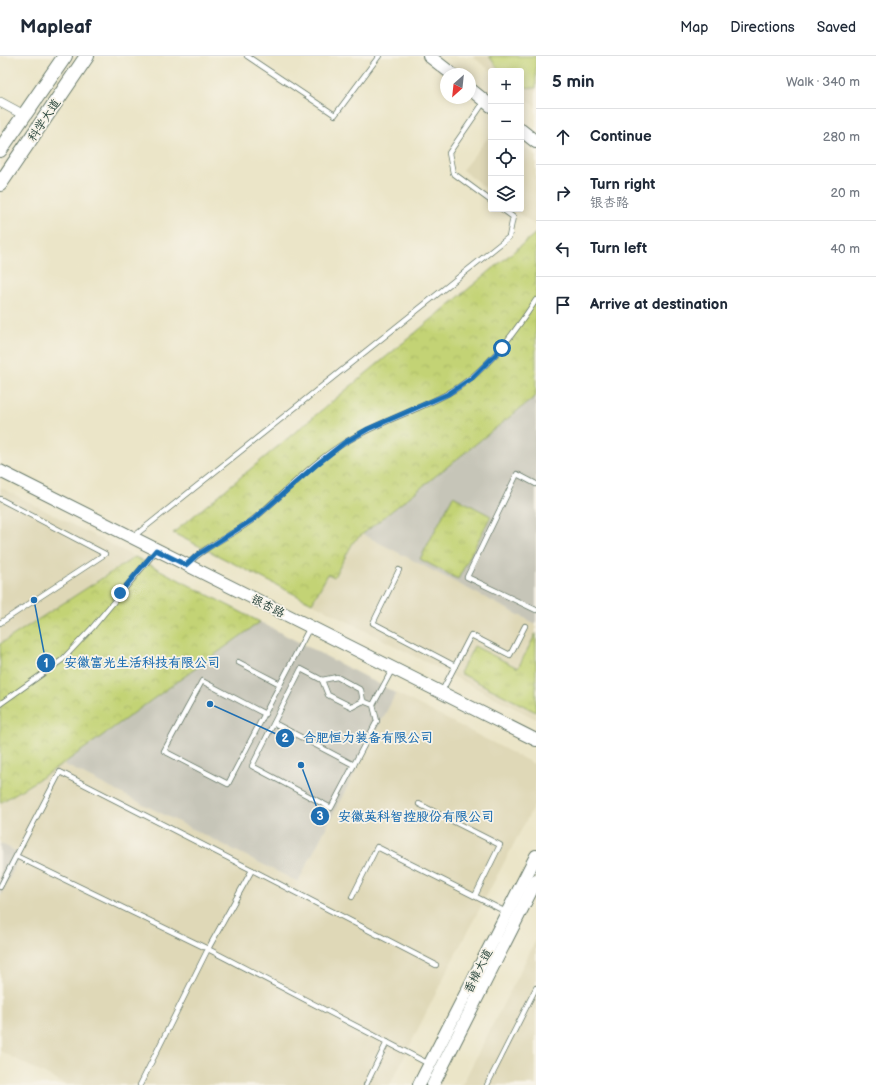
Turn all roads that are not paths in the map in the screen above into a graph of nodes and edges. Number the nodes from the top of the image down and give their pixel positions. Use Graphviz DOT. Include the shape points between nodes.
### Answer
graph roads {
  1 [pos="65,56"];
  2 [pos="87,56"];
  3 [pos="247,56"];
  4 [pos="379,56"];
  5 [pos="429,56"];
  6 [pos="444,68"];
  7 [pos="476,94"];
  8 [pos="0,102"];
  9 [pos="488,103"];
  10 [pos="24,115"];
  11 [pos="524,132"];
  12 [pos="536,142"];
  13 [pos="0,150"];
  14 [pos="0,184"];
  15 [pos="488,199"];
  16 [pos="506,212"];
  17 [pos="536,300"];
  18 [pos="0,471"];
  19 [pos="536,484"];
  20 [pos="0,499"];
  21 [pos="132,538"];
  22 [pos="156,550"];
  23 [pos="186,565"];
  24 [pos="400,570"];
  25 [pos="536,610"];
  26 [pos="0,623"];
  27 [pos="525,626"];
  28 [pos="310,627"];
  29 [pos="238,662"];
  30 [pos="455,666"];
  31 [pos="393,668"];
  32 [pos="322,680"];
  33 [pos="280,684"];
  34 [pos="441,693"];
  35 [pos="363,701"];
  36 [pos="0,704"];
  37 [pos="373,705"];
  38 [pos="265,714"];
  39 [pos="274,723"];
  40 [pos="536,740"];
  41 [pos="354,765"];
  42 [pos="419,804"];
  43 [pos="16,856"];
  44 [pos="536,856"];
  45 [pos="252,870"];
  46 [pos="536,881"];
  47 [pos="0,887"];
  48 [pos="475,896"];
  49 [pos="352,897"];
  50 [pos="507,913"];
  51 [pos="208,950"];
  52 [pos="436,965"];
  53 [pos="536,988"];
  54 [pos="387,1042"];
  55 [pos="430,1064"];
  56 [pos="140,1085"];
  57 [pos="366,1085"];
  58 [pos="419,1085"];
  59 [pos="433,1085"];
  60 [pos="487,1085"];
  1 -- 10 [label="main road, 科学大道"];
  2 -- 14 [label="main road, 科学大道"];
  3 -- 4 [label="lane" via="335,115"];
  5 -- 6 [label="street"];
  7 -- 9 [label="street"];
  8 -- 10 [label="street"];
  9 -- 15 [label="lane" via="450,153 453,173"];
  10 -- 13 [label="main road, 科学大道"];
  11 -- 12 [label="street"];
  16 -- 21 [label="lane" via="513,217 509,237"];
  17 -- 23 [label="lane" via="502,348 472,378 448,394 368,429 344,443 254,519 197,555"];
  18 -- 21 [label="street, 银杏路"];
  19 -- 25 [label="lane" via="517,474 467,577"];
  20 -- 26 [label="lane" via="105,554"];
  21 -- 22 [label="street, 银杏路"];
  22 -- 23 [label="street, 银杏路"];
  22 -- 36 [label="lane" via="92,628 62,660"];
  23 -- 28 [label="street, 银杏路"];
  24 -- 30 [label="lane" via="373,623"];
  27 -- 30 [label="lane" via="510,655 471,635"];
  28 -- 31 [label="street, 银杏路"];
  28 -- 33 [label="lane"];
  29 -- 33 [label="lane"];
  30 -- 34 [label="lane"];
  31 -- 34 [label="street, 银杏路"];
  31 -- 37 [label="lane"];
  32 -- 35 [label="lane" via="337,677 361,690"];
  32 -- 35 [label="lane" via="328,695 352,707"];
  32 -- 39 [label="lane" via="301,669"];
  33 -- 38 [label="lane"];
  34 -- 40 [label="street, 银杏路"];
  35 -- 37 [label="lane"];
  37 -- 41 [label="lane" via="377,721"];
  38 -- 38 [label="lane" via="228,784 164,751 202,681"];
  39 -- 41 [label="lane"];
  39 -- 41 [label="lane" via="252,766 331,808"];
  42 -- 48 [label="lane" via="500,845"];
  43 -- 45 [label="lane" via="60,772"];
  43 -- 47 [label="lane"];
  43 -- 51 [label="lane"];
  44 -- 50 [label="street, 香樟大道"];
  45 -- 51 [label="lane"];
  45 -- 52 [label="lane"];
  46 -- 59 [label="street, 香樟大道"];
  48 -- 49 [label="lane" via="377,847"];
  48 -- 50 [label="lane"];
  50 -- 55 [label="street, 香樟大道"];
  51 -- 54 [label="lane"];
  51 -- 56 [label="lane"];
  53 -- 60 [label="lane"];
  54 -- 55 [label="lane"];
  54 -- 57 [label="lane"];
  55 -- 58 [label="street, 香樟大道"];
}
